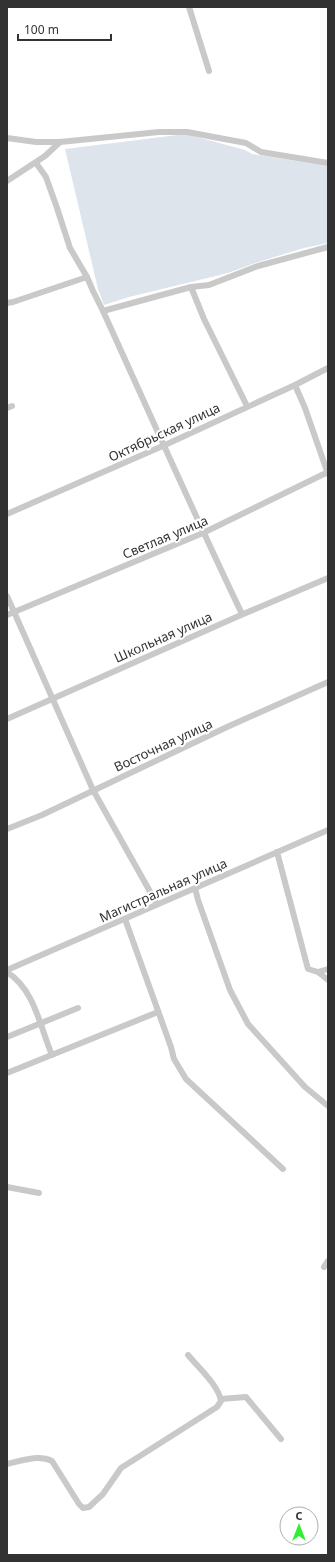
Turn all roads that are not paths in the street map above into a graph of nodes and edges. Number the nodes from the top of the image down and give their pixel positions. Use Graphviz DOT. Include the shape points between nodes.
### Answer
graph roads {
  1 [pos="189,7"];
  2 [pos="209,71"];
  3 [pos="7,138"];
  4 [pos="60,142"];
  5 [pos="36,163"];
  6 [pos="328,163"];
  7 [pos="7,181"];
  8 [pos="328,247"];
  9 [pos="88,277"];
  10 [pos="191,287"];
  11 [pos="7,303"];
  12 [pos="103,311"];
  13 [pos="328,368"];
  14 [pos="294,385"];
  15 [pos="247,406"];
  16 [pos="165,445"];
  17 [pos="328,472"];
  18 [pos="7,514"];
  19 [pos="203,533"];
  20 [pos="328,578"];
  21 [pos="7,596"];
  22 [pos="14,612"];
  23 [pos="242,614"];
  24 [pos="7,615"];
  25 [pos="328,682"];
  26 [pos="52,699"];
  27 [pos="7,719"];
  28 [pos="93,790"];
  29 [pos="7,829"];
  30 [pos="328,830"];
  31 [pos="277,852"];
  32 [pos="195,888"];
  33 [pos="157,904"];
  34 [pos="125,919"];
  35 [pos="328,969"];
  36 [pos="7,971"];
  37 [pos="318,972"];
  38 [pos="328,980"];
  39 [pos="78,1008"];
  40 [pos="158,1012"];
  41 [pos="40,1023"];
  42 [pos="7,1037"];
  43 [pos="52,1055"];
  44 [pos="7,1073"];
  45 [pos="328,1106"];
  46 [pos="283,1169"];
  47 [pos="7,1187"];
  48 [pos="39,1193"];
  49 [pos="328,1261"];
  50 [pos="324,1267"];
  51 [pos="188,1355"];
  52 [pos="221,1399"];
  53 [pos="281,1439"];
  54 [pos="7,1464"];
  1 -- 2 [label="street"];
  3 -- 4 [label="street"];
  4 -- 5 [label="street"];
  4 -- 6 [label="street" via="159,132 187,132 246,143 261,152"];
  5 -- 7 [label="street"];
  5 -- 9 [label="street" via="46,177 70,248"];
  8 -- 10 [label="street" via="258,266 209,285"];
  9 -- 11 [label="street"];
  9 -- 12 [label="street"];
  10 -- 12 [label="street"];
  10 -- 15 [label="street" via="204,320"];
  12 -- 16 [label="street"];
  13 -- 14 [label="street, Октябрьская улица"];
  14 -- 15 [label="street, Октябрьская улица"];
  14 -- 17 [label="street"];
  15 -- 16 [label="street, Октябрьская улица"];
  16 -- 18 [label="street, Октябрьская улица"];
  16 -- 19 [label="street"];
  17 -- 19 [label="street, Светлая улица"];
  19 -- 22 [label="street, Светлая улица"];
  19 -- 23 [label="street"];
  20 -- 23 [label="street, Школьная улица"];
  21 -- 22 [label="street"];
  22 -- 24 [label="street, Светлая улица"];
  22 -- 26 [label="street"];
  23 -- 26 [label="street, Школьная улица"];
  25 -- 28 [label="street, Восточная улица"];
  26 -- 27 [label="street, Школьная улица"];
  26 -- 28 [label="street"];
  28 -- 29 [label="street, Восточная улица"];
  28 -- 33 [label="street"];
  30 -- 31 [label="street, Магистральная улица"];
  31 -- 32 [label="street, Магистральная улица"];
  31 -- 37 [label="street" via="308,969"];
  32 -- 33 [label="street, Магистральная улица"];
  32 -- 45 [label="street" via="230,990 248,1024 305,1087"];
  33 -- 34 [label="street, Магистральная улица"];
  34 -- 36 [label="street, Магистральная улица"];
  34 -- 40 [label="street"];
  35 -- 37 [label="street"];
  36 -- 41 [label="street" via="28,992"];
  37 -- 38 [label="street"];
  39 -- 41 [label="street"];
  40 -- 43 [label="street"];
  40 -- 46 [label="street" via="174,1059 186,1079"];
  41 -- 42 [label="street"];
  41 -- 43 [label="street"];
  43 -- 44 [label="street"];
  47 -- 48 [label="street"];
  49 -- 50 [label="street"];
  51 -- 52 [label="street"];
  52 -- 53 [label="street" via="246,1397"];
  52 -- 54 [label="street" via="217,1407 121,1468 103,1494 89,1507 83,1508 79,1504 52,1461 34,1458"];
}
